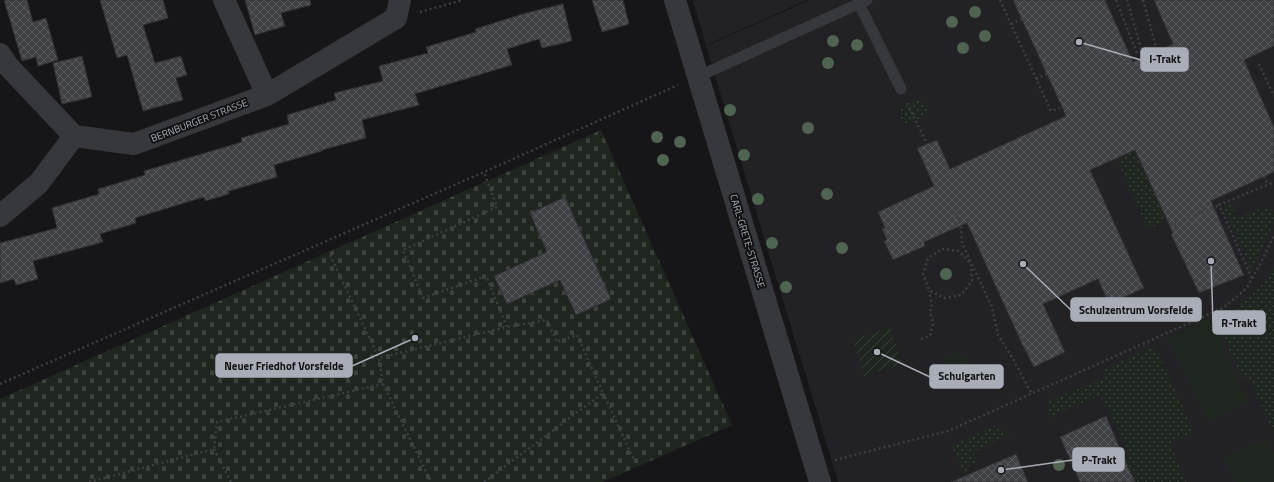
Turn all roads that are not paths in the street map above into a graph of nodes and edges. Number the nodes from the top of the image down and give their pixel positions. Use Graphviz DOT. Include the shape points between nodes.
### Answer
graph roads {
  1 [pos="224,0"];
  2 [pos="675,0"];
  3 [pos="863,2"];
  4 [pos="398,9"];
  5 [pos="0,54"];
  6 [pos="697,76"];
  7 [pos="901,89"];
  8 [pos="267,95"];
  9 [pos="74,136"];
  10 [pos="0,216"];
  11 [pos="818,474"];
  1 -- 8 [label="street"];
  2 -- 6 [label="street, CARL-GRETE-STRASSE"];
  3 -- 6 [label="lane"];
  3 -- 7 [label="lane"];
  4 -- 8 [label="street, BERNBURGER STRASSE"];
  5 -- 9 [label="street" via="8,66"];
  6 -- 11 [label="street, CARL-GRETE-STRASSE"];
  8 -- 9 [label="street, BERNBURGER STRASSE" via="134,144"];
  9 -- 10 [label="street" via="38,183"];
}
